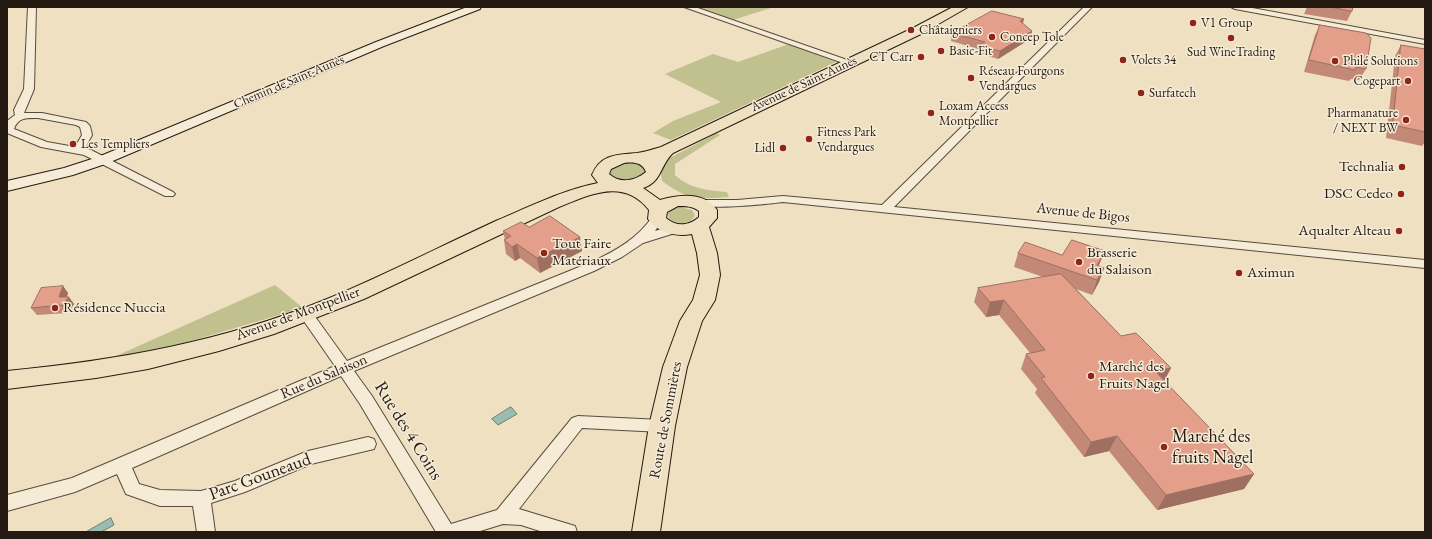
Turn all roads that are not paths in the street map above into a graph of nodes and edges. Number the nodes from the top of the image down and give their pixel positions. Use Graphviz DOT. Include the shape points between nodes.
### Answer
graph roads {
  1 [pos="32,7"];
  2 [pos="476,7"];
  3 [pos="688,7"];
  4 [pos="962,7"];
  5 [pos="1088,7"];
  6 [pos="1235,7"];
  7 [pos="1425,42"];
  8 [pos="850,62"];
  9 [pos="20,116"];
  10 [pos="10,133"];
  11 [pos="79,149"];
  12 [pos="667,150"];
  13 [pos="635,158"];
  14 [pos="103,160"];
  15 [pos="652,174"];
  16 [pos="600,175"];
  17 [pos="621,185"];
  18 [pos="7,186"];
  19 [pos="169,194"];
  20 [pos="573,194"];
  21 [pos="678,201"];
  22 [pos="884,209"];
  23 [pos="657,215"];
  24 [pos="694,224"];
  25 [pos="637,241"];
  26 [pos="1425,264"];
  27 [pos="306,314"];
  28 [pos="345,368"];
  29 [pos="7,380"];
  30 [pos="662,426"];
  31 [pos="368,444"];
  32 [pos="122,464"];
  33 [pos="201,498"];
  34 [pos="7,503"];
  35 [pos="503,516"];
  36 [pos="206,532"];
  37 [pos="446,532"];
  38 [pos="452,532"];
  39 [pos="568,532"];
  40 [pos="646,532"];
  1 -- 9 [label="street" via="29,89 19,110"];
  2 -- 14 [label="street, Chemin de Saint-Aunès" via="380,44"];
  3 -- 8 [label="street"];
  4 -- 8 [label="main road, Avenue de Saint-Aunès"];
  5 -- 22 [label="street"];
  6 -- 7 [label="street"];
  8 -- 12 [label="main road, Avenue de Saint-Aunès"];
  9 -- 10 [label="street" via="10,125"];
  9 -- 11 [label="street" via="43,114 78,122 85,126 87,135"];
  10 -- 11 [label="street" via="45,145 70,150"];
  11 -- 14 [label="street"];
  12 -- 13 [label="main road, Avenue de Saint-Aunès"];
  12 -- 15 [label="main road, Avenue de Saint-Aunès" via="657,160"];
  13 -- 15 [label="main road" via="648,162"];
  13 -- 16 [label="main road, Avenue de Saint-Aunès" via="609,162"];
  14 -- 18 [label="street, Chemin de Saint-Aunès" via="68,172"];
  14 -- 19 [label="street"];
  15 -- 17 [label="main road, Avenue de Montpellier" via="643,182"];
  15 -- 21 [label="main road" via="653,184"];
  16 -- 17 [label="main road" via="603,179"];
  16 -- 20 [label="main road, Avenue de Montpellier"];
  17 -- 20 [label="main road, Avenue de Montpellier" via="602,186"];
  17 -- 23 [label="main road" via="636,190 655,204"];
  20 -- 27 [label="main road, Avenue de Montpellier" via="371,287"];
  21 -- 23 [label="main road" via="666,204"];
  21 -- 24 [label="main road"];
  22 -- 24 [label="street, Avenue de Bigos" via="783,199 737,203"];
  22 -- 26 [label="street, Avenue de Bigos"];
  23 -- 24 [label="main road" via="660,224"];
  23 -- 25 [label="street, Rue du Salaison" via="653,227"];
  24 -- 25 [label="street, Rue du Salaison"];
  24 -- 30 [label="main road, Route de Sommières" via="707,253 710,275 704,300 690,322 675,367"];
  25 -- 28 [label="street, Rue du Salaison" via="605,261"];
  27 -- 28 [label="street, Rue des 4 Coins"];
  27 -- 29 [label="main road, Avenue de Montpellier" via="209,346 147,361"];
  28 -- 32 [label="street, Rue du Salaison"];
  28 -- 37 [label="street, Rue des 4 Coins"];
  30 -- 35 [label="street" via="578,422"];
  30 -- 40 [label="main road, Route de Sommières"];
  31 -- 33 [label="street, Parc Gouneaud" via="308,458 239,487"];
  32 -- 33 [label="street, Parc Gouneaud" via="132,489 160,498"];
  32 -- 34 [label="street, Rue du Salaison" via="75,485"];
  33 -- 36 [label="street"];
  35 -- 38 [label="street"];
  35 -- 39 [label="street" via="521,517"];
}
